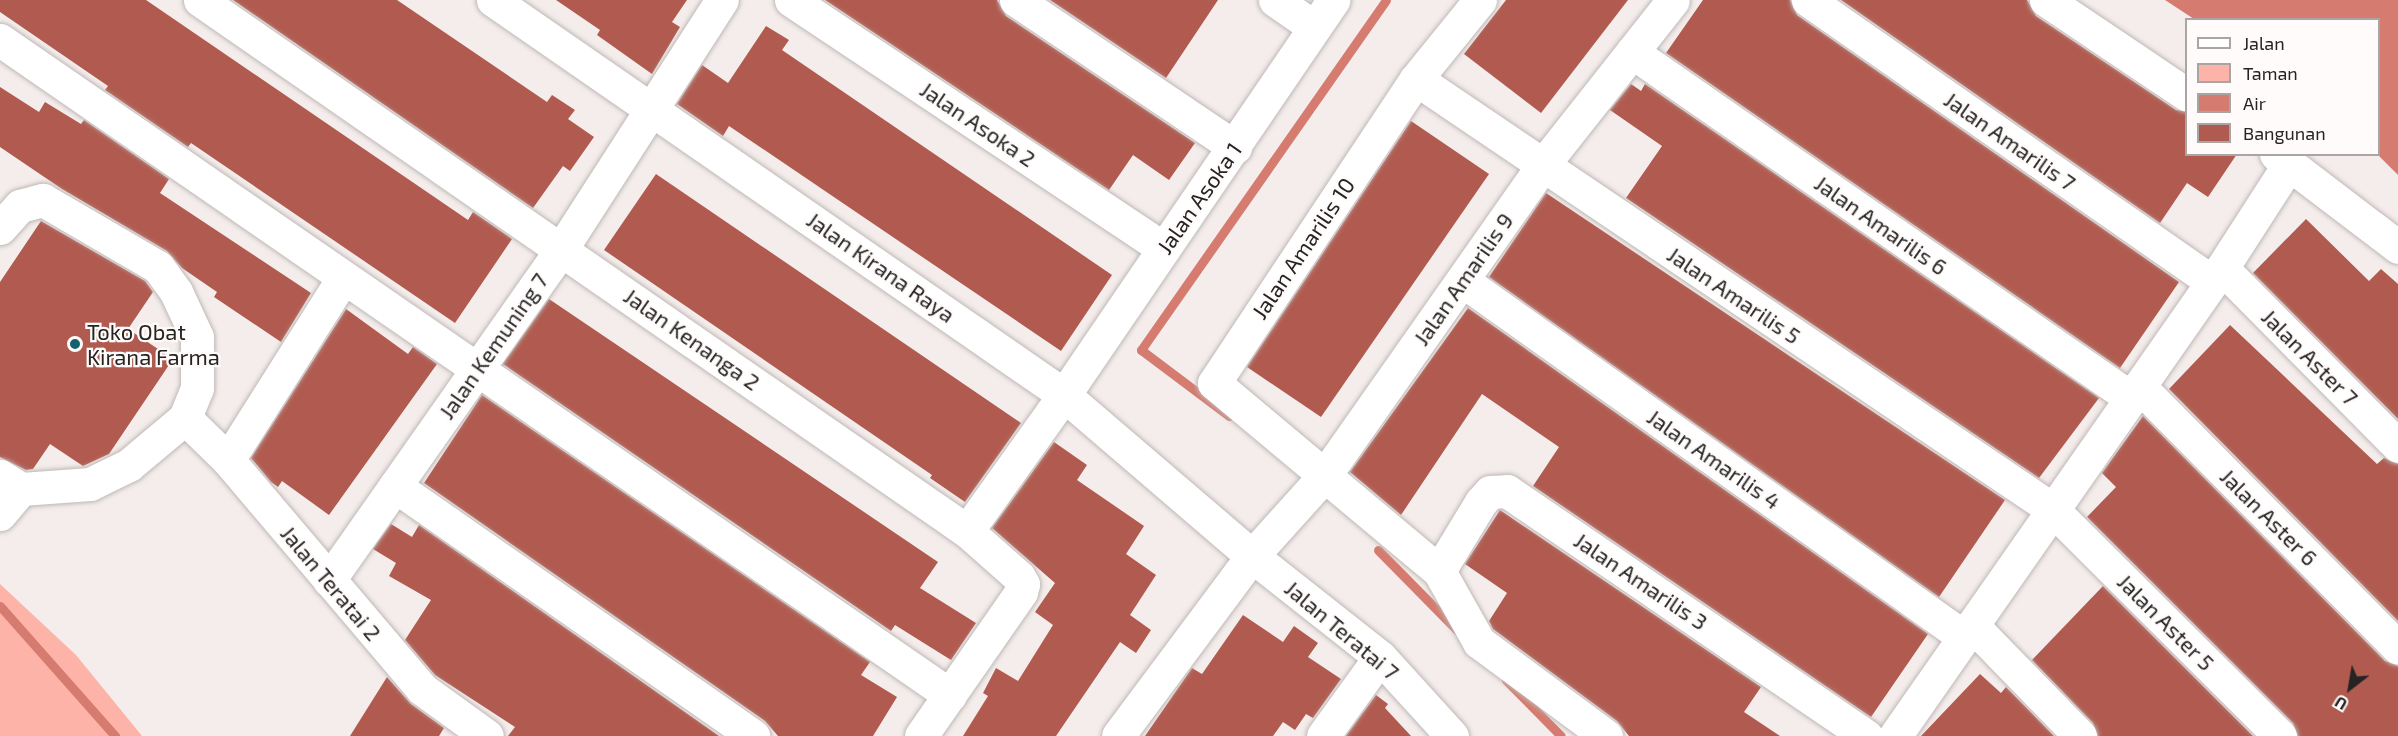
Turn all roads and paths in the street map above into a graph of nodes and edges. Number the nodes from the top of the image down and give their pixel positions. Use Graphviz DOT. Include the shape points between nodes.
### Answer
graph roads {
  1 [pos="200,0"];
  2 [pos="493,0"];
  3 [pos="722,0"];
  4 [pos="791,0"];
  5 [pos="1016,0"];
  6 [pos="1275,0"];
  7 [pos="1333,0"];
  8 [pos="1480,0"];
  9 [pos="1673,0"];
  10 [pos="1808,0"];
  11 [pos="2046,0"];
  12 [pos="1314,27"];
  13 [pos="0,40"];
  14 [pos="1632,52"];
  15 [pos="1416,80"];
  16 [pos="2185,93"];
  17 [pos="654,109"];
  18 [pos="1234,147"];
  19 [pos="2283,159"];
  20 [pos="1542,166"];
  21 [pos="0,228"];
  22 [pos="2398,247"];
  23 [pos="562,248"];
  24 [pos="1164,249"];
  25 [pos="2217,275"];
  26 [pos="343,278"];
  27 [pos="1463,281"];
  28 [pos="476,370"];
  29 [pos="2135,392"];
  30 [pos="1064,395"];
  31 [pos="185,418"];
  32 [pos="2398,446"];
  33 [pos="228,460"];
  34 [pos="1324,475"];
  35 [pos="10,483"];
  36 [pos="395,486"];
  37 [pos="2052,509"];
  38 [pos="0,514"];
  39 [pos="967,531"];
  40 [pos="1252,556"];
  41 [pos="1439,571"];
  42 [pos="329,580"];
  43 [pos="1968,631"];
  44 [pos="2398,648"];
  45 [pos="1380,657"];
  46 [pos="950,695"];
  47 [pos="487,736"];
  48 [pos="754,736"];
  49 [pos="921,736"];
  50 [pos="1118,736"];
  51 [pos="1323,736"];
  52 [pos="1452,736"];
  53 [pos="1606,736"];
  54 [pos="1866,736"];
  55 [pos="1895,736"];
  56 [pos="2080,736"];
  57 [pos="2280,736"];
  1 -- 23 [label="street, Jalan Kenanga 2"];
  2 -- 17 [label="street, Jalan Kirana Raya"];
  3 -- 17 [label="street, Jalan Kemuning 7"];
  4 -- 24 [label="street, Jalan Asoka 2"];
  5 -- 18 [label="street"];
  6 -- 12 [label="street"];
  7 -- 12 [label="street, Jalan Asoka 1"];
  8 -- 15 [label="street, Jalan Amarilis 10"];
  9 -- 14 [label="street, Jalan Amarilis 9"];
  10 -- 25 [label="street, Jalan Amarilis 7"];
  11 -- 16 [label="street"];
  12 -- 18 [label="street, Jalan Asoka 1"];
  13 -- 26 [label="street"];
  14 -- 20 [label="street, Jalan Amarilis 9"];
  14 -- 29 [label="street, Jalan Amarilis 6"];
  15 -- 20 [label="street, Jalan Amarilis 5"];
  15 -- 34 [label="street, Jalan Amarilis 10" via="1214,383"];
  17 -- 23 [label="street, Jalan Kemuning 7"];
  17 -- 30 [label="street, Jalan Kirana Raya"];
  18 -- 24 [label="street, Jalan Asoka 1"];
  19 -- 22 [label="street"];
  19 -- 25 [label="street"];
  20 -- 27 [label="street, Jalan Amarilis 9"];
  20 -- 37 [label="street, Jalan Amarilis 5"];
  21 -- 31 [label="street" via="20,206 43,200 158,267 176,292 197,337 197,388"];
  23 -- 28 [label="street, Jalan Kemuning 7"];
  23 -- 39 [label="street, Jalan Kenanga 2"];
  24 -- 30 [label="street, Jalan Asoka 1"];
  25 -- 29 [label="street"];
  25 -- 32 [label="street, Jalan Aster 7"];
  26 -- 28 [label="street"];
  26 -- 33 [label="street"];
  27 -- 34 [label="street, Jalan Amarilis 9"];
  27 -- 43 [label="street, Jalan Amarilis 4"];
  28 -- 36 [label="street, Jalan Kemuning 7"];
  28 -- 46 [label="street"];
  29 -- 37 [label="street"];
  29 -- 44 [label="street, Jalan Aster 6"];
  30 -- 39 [label="street, Jalan Asoka 1"];
  30 -- 40 [label="street, Jalan Kirana Raya"];
  31 -- 33 [label="street, Jalan Teratai 2"];
  31 -- 35 [label="street" via="129,465 90,484"];
  33 -- 42 [label="street, Jalan Teratai 2"];
  34 -- 40 [label="street, Jalan Amarilis 9"];
  34 -- 41 [label="street"];
  35 -- 38 [label="street"];
  36 -- 42 [label="street, Jalan Kemuning 7"];
  36 -- 48 [label="street"];
  37 -- 43 [label="street"];
  37 -- 57 [label="street, Jalan Aster 5"];
  39 -- 46 [label="street, Jalan Kenanga 2" via="1023,584"];
  40 -- 45 [label="street, Jalan Teratai 7"];
  40 -- 50 [label="street, Jalan Amarilis 9"];
  41 -- 53 [label="street" via="1479,642"];
  41 -- 54 [label="street, Jalan Amarilis 3" via="1481,502 1490,492 1507,491"];
  42 -- 47 [label="street, Jalan Teratai 2" via="422,689"];
  43 -- 55 [label="street"];
  43 -- 56 [label="street, Jalan Amarilis 4"];
  45 -- 51 [label="street"];
  45 -- 52 [label="street, Jalan Teratai 7"];
  46 -- 49 [label="street, Jalan Kenanga 2"];
}
